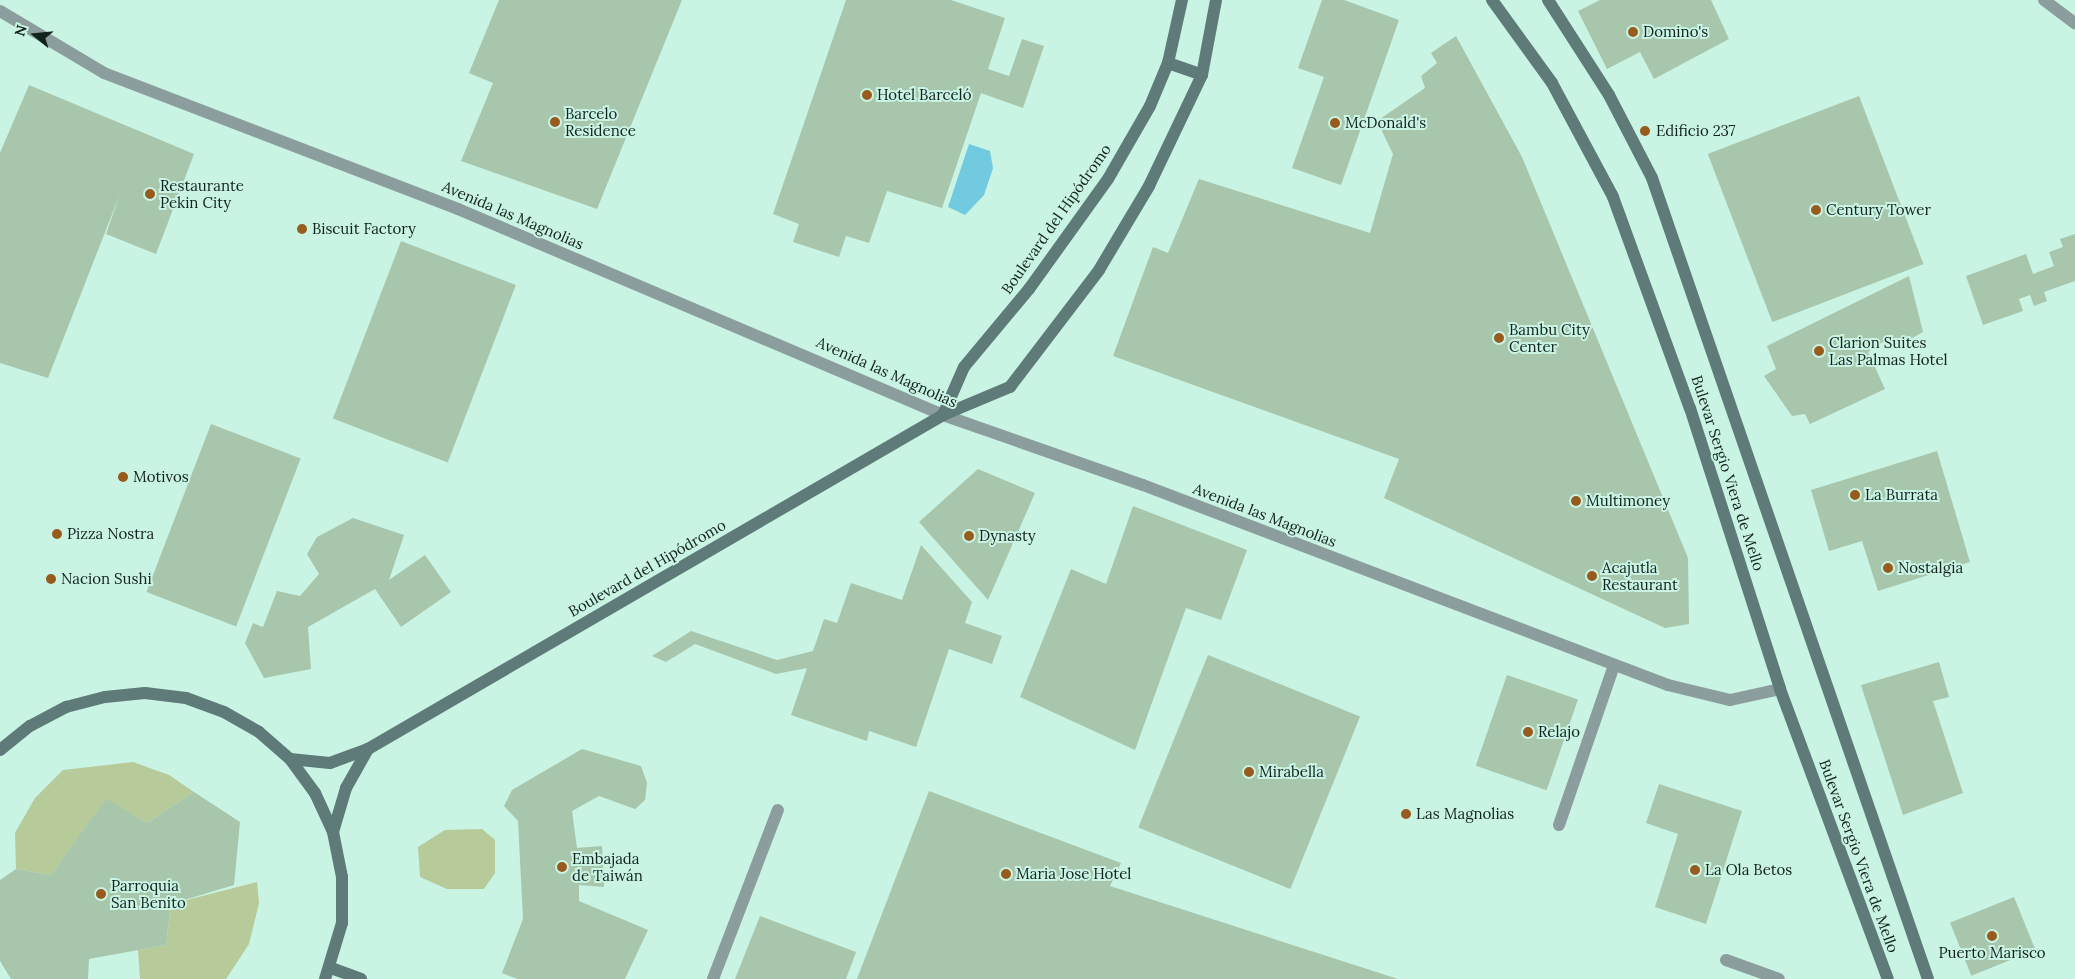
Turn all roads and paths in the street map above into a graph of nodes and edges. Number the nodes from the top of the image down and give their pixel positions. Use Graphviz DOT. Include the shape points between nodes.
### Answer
graph roads {
  1 [pos="1182,0"];
  2 [pos="1216,0"];
  3 [pos="1492,0"];
  4 [pos="1548,0"];
  5 [pos="2044,0"];
  6 [pos="0,11"];
  7 [pos="2075,23"];
  8 [pos="1168,63"];
  9 [pos="1202,75"];
  10 [pos="943,415"];
  11 [pos="1614,665"];
  12 [pos="1780,690"];
  13 [pos="0,750"];
  14 [pos="368,750"];
  15 [pos="290,759"];
  16 [pos="778,810"];
  17 [pos="1559,825"];
  18 [pos="333,832"];
  19 [pos="1726,960"];
  20 [pos="328,973"];
  21 [pos="361,979"];
  22 [pos="713,979"];
  23 [pos="1779,979"];
  24 [pos="1888,979"];
  25 [pos="1928,979"];
  1 -- 8 [label="street, Boulevard del Hipódromo"];
  2 -- 9 [label="street, Boulevard del Hipódromo"];
  3 -- 12 [label="street, Bulevar Sergio Viera de Mello" via="1552,84 1613,196 1690,408"];
  4 -- 25 [label="street, Bulevar Sergio Viera de Mello" via="1609,94 1652,178"];
  5 -- 7 [label="street"];
  6 -- 10 [label="street, Avenida las Magnolias" via="104,73 458,209"];
  8 -- 9 [label="street"];
  8 -- 10 [label="street, Boulevard del Hipódromo" via="1150,106 1108,179 1029,289 964,367"];
  9 -- 10 [label="street, Boulevard del Hipódromo" via="1149,186 1099,270 1016,380 1010,387"];
  10 -- 11 [label="street, Avenida las Magnolias" via="1143,485"];
  10 -- 14 [label="street, Boulevard del Hipódromo"];
  11 -- 12 [label="street, Avenida las Magnolias" via="1668,685 1730,700"];
  11 -- 17 [label="street"];
  12 -- 24 [label="street, Bulevar Sergio Viera de Mello"];
  13 -- 15 [label="street" via="30,726 66,708 105,697 145,693 186,698 224,712 259,732"];
  14 -- 15 [label="street, Boulevard del Hipódromo" via="330,763"];
  14 -- 18 [label="street, Boulevard del Hipódromo" via="346,788"];
  15 -- 18 [label="street" via="315,793"];
  16 -- 22 [label="street"];
  18 -- 20 [label="street" via="342,877 342,923"];
  19 -- 23 [label="street"];
  20 -- 21 [label="street"];
}
